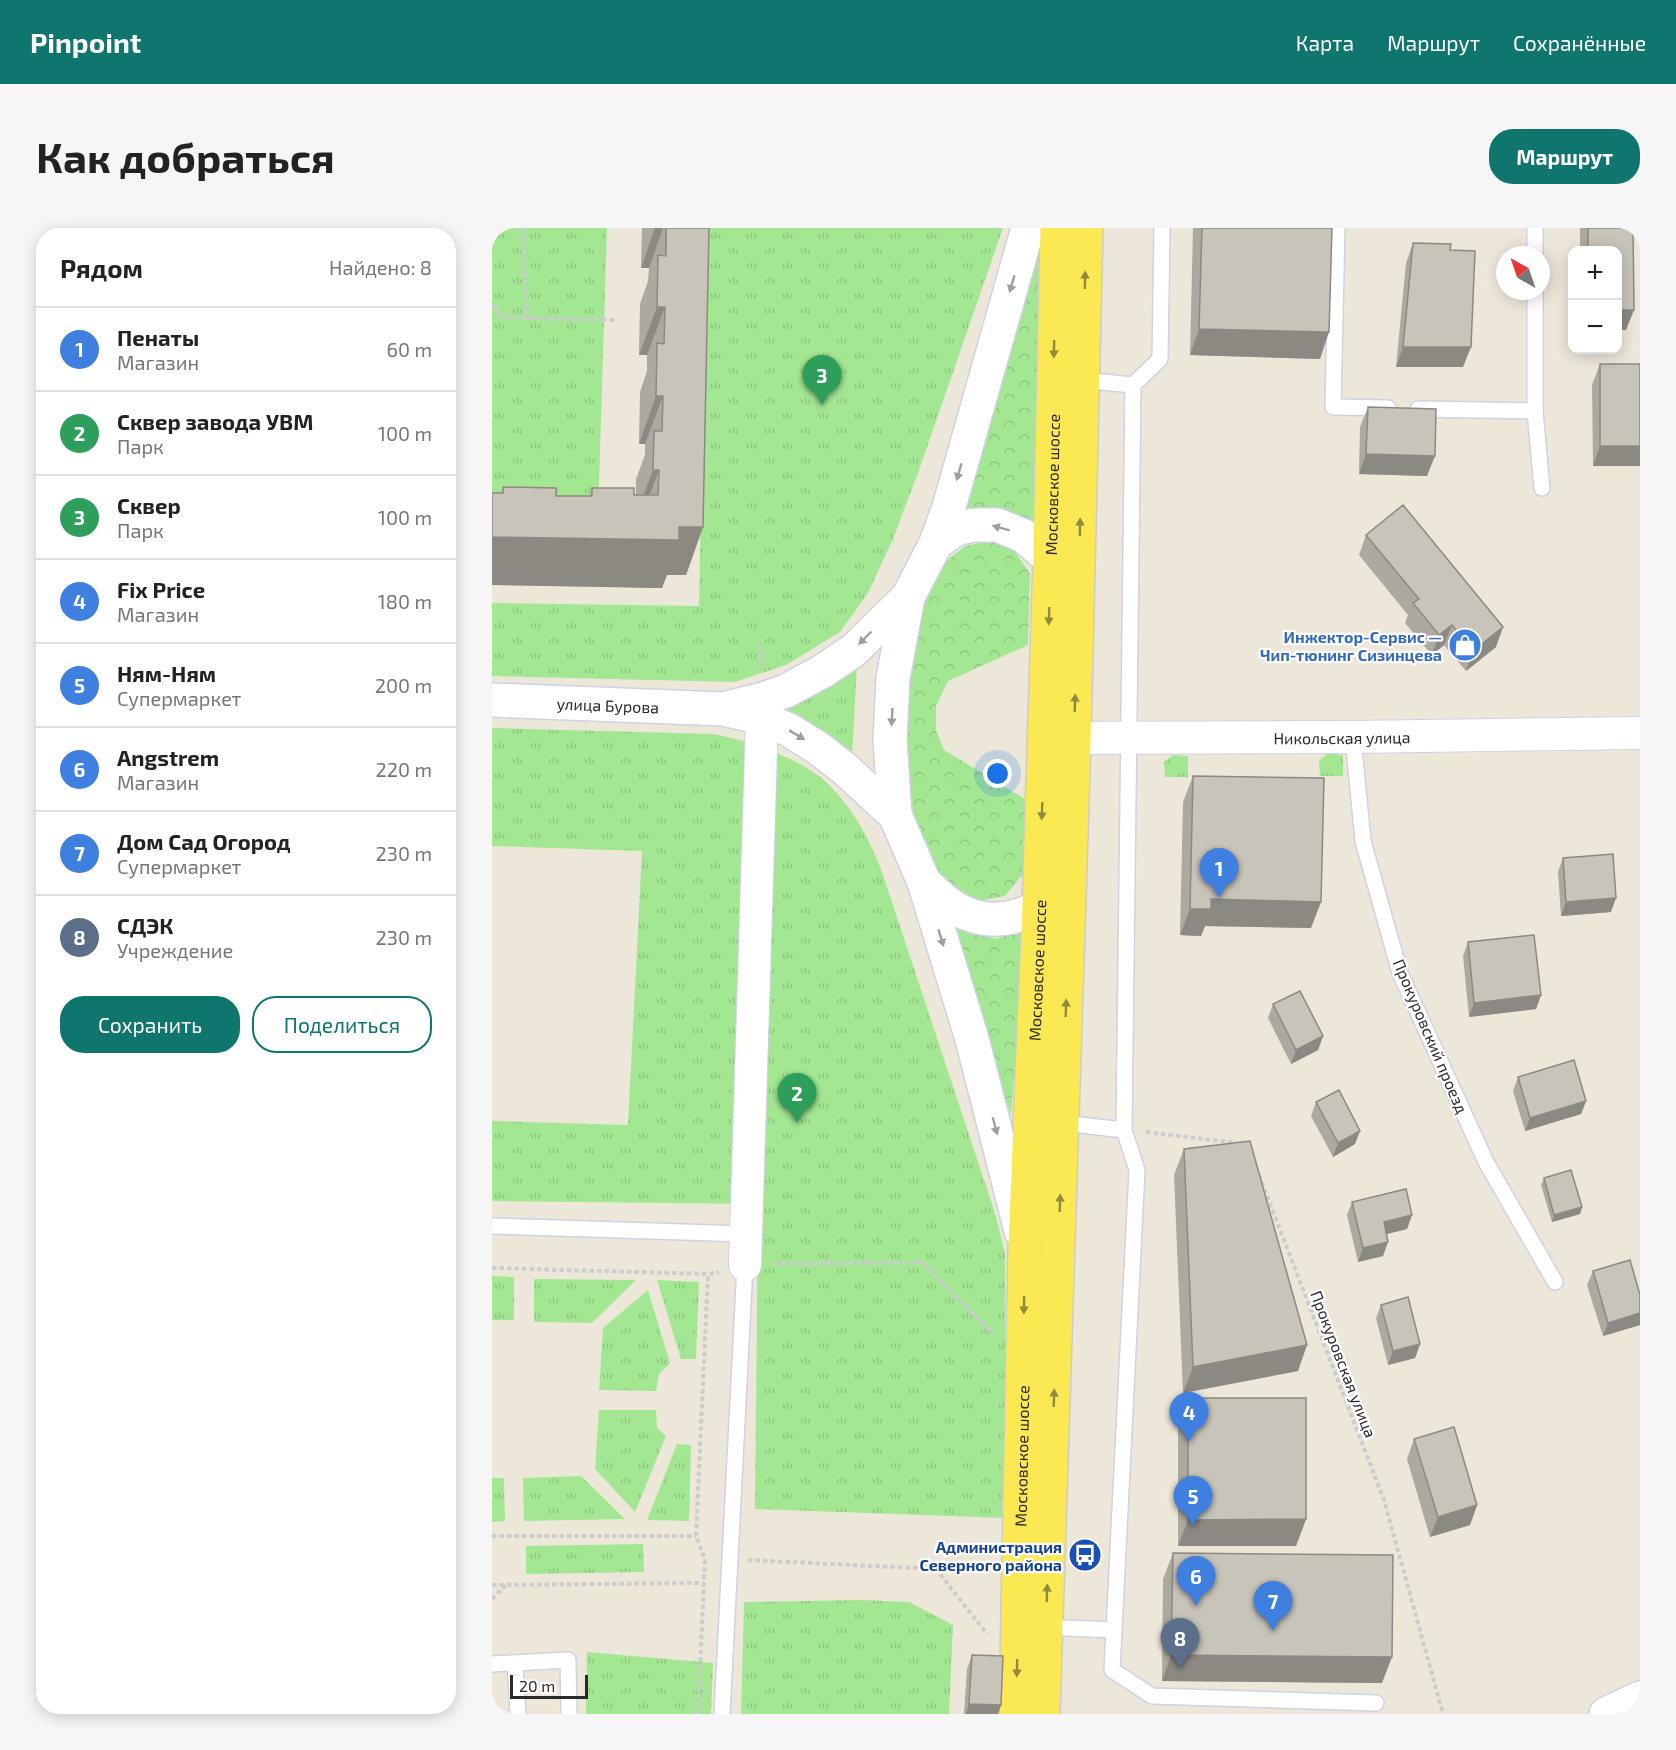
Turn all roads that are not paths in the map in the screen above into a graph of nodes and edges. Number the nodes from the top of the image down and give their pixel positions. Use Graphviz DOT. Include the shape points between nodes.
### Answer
graph roads {
  1 [pos="1028,228"];
  2 [pos="1057,228"];
  3 [pos="1086,228"];
  4 [pos="1162,228"];
  5 [pos="1337,228"];
  6 [pos="1535,228"];
  7 [pos="1535,246"];
  8 [pos="1535,300"];
  9 [pos="1083,380"];
  10 [pos="1134,385"];
  11 [pos="1535,411"];
  12 [pos="1542,488"];
  13 [pos="936,543"];
  14 [pos="1050,557"];
  15 [pos="1078,586"];
  16 [pos="908,597"];
  17 [pos="492,700"];
  18 [pos="723,710"];
  19 [pos="762,718"];
  20 [pos="1640,733"];
  21 [pos="1353,737"];
  22 [pos="1130,738"];
  23 [pos="1059,739"];
  24 [pos="895,815"];
  25 [pos="924,882"];
  26 [pos="1069,888"];
  27 [pos="1039,909"];
  28 [pos="1063,1123"];
  29 [pos="1124,1130"];
  30 [pos="492,1226"];
  31 [pos="747,1234"];
  32 [pos="1025,1247"];
  33 [pos="745,1265"];
  34 [pos="1556,1282"];
  35 [pos="1017,1629"];
  36 [pos="1114,1630"];
  37 [pos="515,1663"];
  38 [pos="492,1664"];
  39 [pos="1640,1698"];
  40 [pos="1376,1703"];
  41 [pos="518,1714"];
  42 [pos="568,1714"];
  43 [pos="722,1714"];
  44 [pos="1016,1714"];
  45 [pos="1043,1714"];
  46 [pos="1606,1714"];
  1 -- 13 [label="main road, one-way"];
  2 -- 14 [label="main road, Московское шоссе, one-way"];
  9 -- 3 [label="main road, Московское шоссе, one-way"];
  4 -- 10 [label="lane" via="1160,359"];
  5 -- 11 [label="lane" via="1333,407"];
  6 -- 7 [label="lane"];
  8 -- 11 [label="lane"];
  9 -- 10 [label="lane"];
  15 -- 9 [label="main road, Московское шоссе, one-way"];
  10 -- 22 [label="lane"];
  11 -- 12 [label="lane"];
  14 -- 13 [label="main road, one-way" via="1024,536 997,525 956,529"];
  13 -- 16 [label="main road"];
  14 -- 15 [label="main road"];
  14 -- 23 [label="main road, Московское шоссе, one-way"];
  23 -- 15 [label="main road, Московское шоссе, one-way"];
  16 -- 18 [label="main road, one-way" via="854,650 823,671 786,691"];
  16 -- 24 [label="main road, one-way" via="893,678 890,740"];
  17 -- 18 [label="main road, улица Бурова"];
  18 -- 19 [label="main road"];
  19 -- 24 [label="main road, one-way" via="818,748"];
  19 -- 31 [label="street"];
  20 -- 21 [label="street, Никольская улица"];
  21 -- 22 [label="street, Никольская улица"];
  21 -- 34 [label="lane, Прокуровский проезд" via="1363,842 1400,973 1486,1162"];
  22 -- 23 [label="street, Никольская улица"];
  22 -- 29 [label="lane"];
  23 -- 26 [label="main road, Московское шоссе"];
  23 -- 27 [label="main road, Московское шоссе, one-way"];
  24 -- 25 [label="main road"];
  25 -- 27 [label="main road" via="964,913 986,920 1009,919"];
  25 -- 32 [label="main road, one-way" via="972,1039"];
  26 -- 27 [label="main road"];
  28 -- 26 [label="main road, Московское шоссе, one-way"];
  27 -- 32 [label="main road, Московское шоссе"];
  28 -- 29 [label="lane"];
  35 -- 28 [label="main road, Московское шоссе, one-way"];
  29 -- 36 [label="lane" via="1137,1170"];
  30 -- 31 [label="lane"];
  31 -- 33 [label="street"];
  32 -- 35 [label="main road, Московское шоссе, one-way"];
  33 -- 43 [label="lane"];
  35 -- 36 [label="lane"];
  35 -- 44 [label="main road, Московское шоссе, one-way"];
  35 -- 45 [label="main road, Московское шоссе"];
  36 -- 40 [label="lane" via="1112,1670 1152,1696"];
  37 -- 38 [label="lane"];
  37 -- 41 [label="lane"];
  37 -- 42 [label="lane" via="568,1660"];
  39 -- 46 [label="main road"];
}
